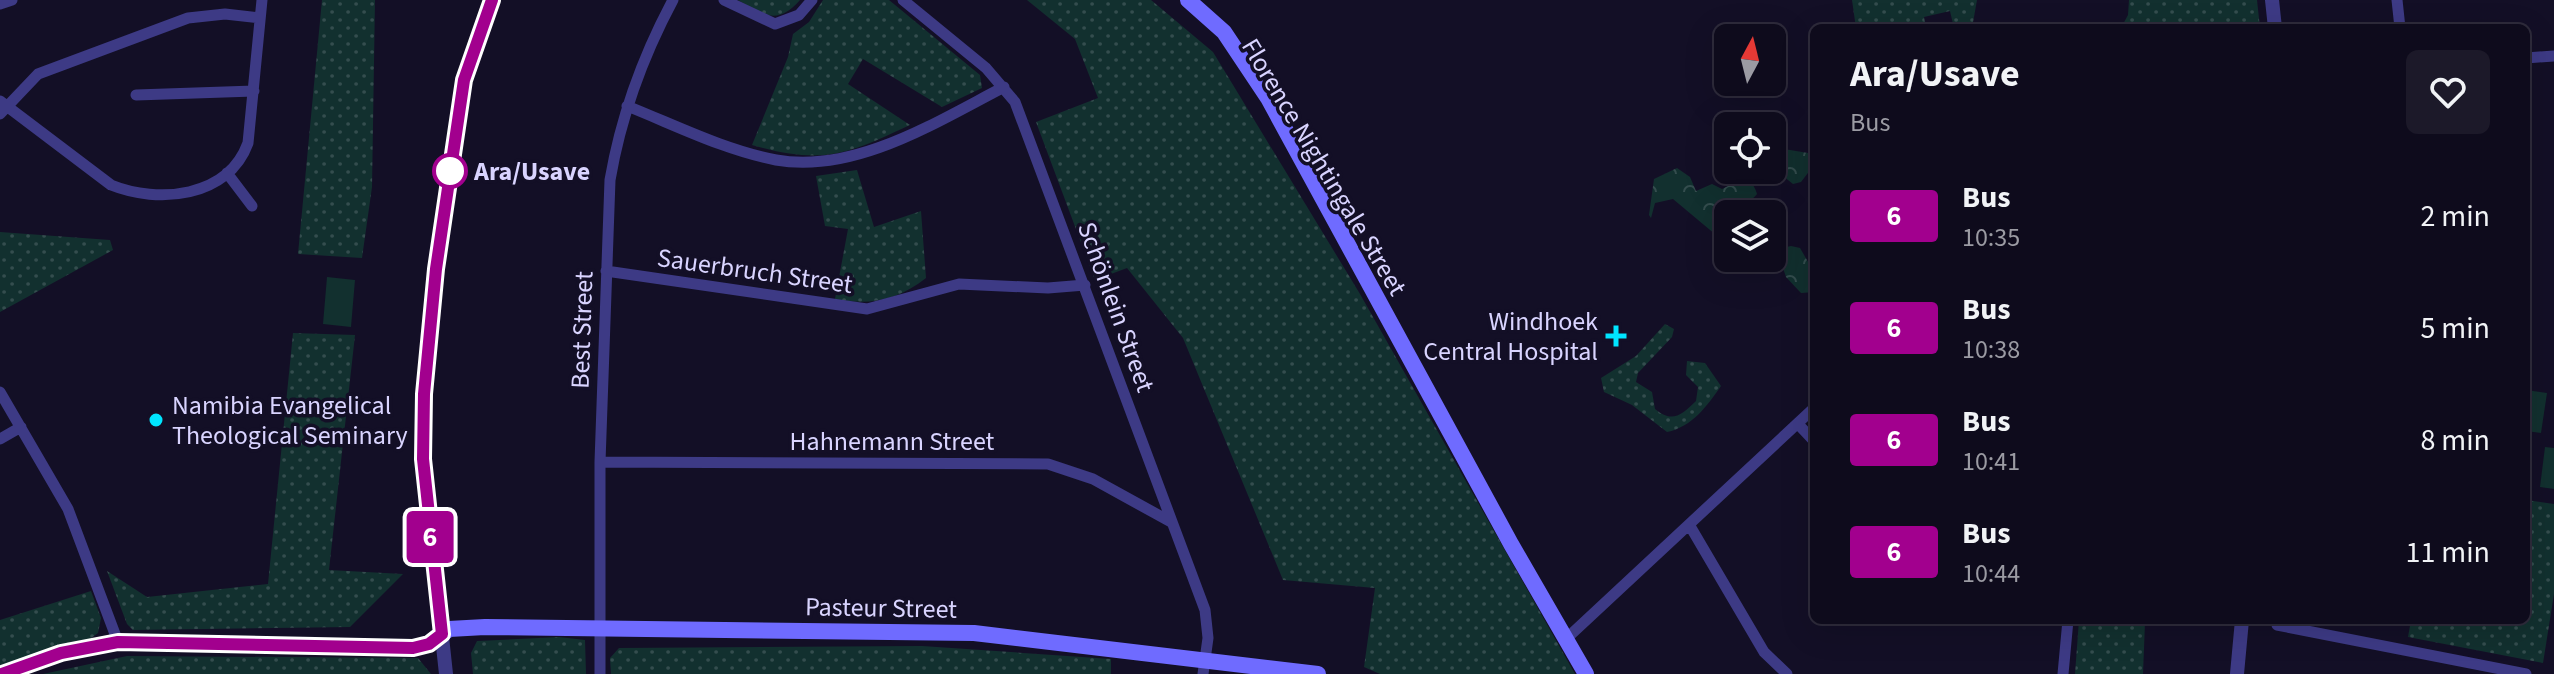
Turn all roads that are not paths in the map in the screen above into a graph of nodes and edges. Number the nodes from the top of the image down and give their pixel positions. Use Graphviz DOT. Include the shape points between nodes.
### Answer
graph roads {
  1 [pos="12,0"];
  2 [pos="262,0"];
  3 [pos="492,0"];
  4 [pos="673,0"];
  5 [pos="724,0"];
  6 [pos="812,0"];
  7 [pos="903,0"];
  8 [pos="1178,0"];
  9 [pos="1188,0"];
  10 [pos="2272,0"];
  11 [pos="2397,0"];
  12 [pos="0,4"];
  13 [pos="260,18"];
  14 [pos="2275,24"];
  15 [pos="2400,24"];
  16 [pos="2554,56"];
  17 [pos="2530,58"];
  18 [pos="1004,87"];
  19 [pos="254,91"];
  20 [pos="136,95"];
  21 [pos="627,106"];
  22 [pos="2,107"];
  23 [pos="227,173"];
  24 [pos="252,206"];
  25 [pos="606,271"];
  26 [pos="1085,285"];
  27 [pos="1392,327"];
  28 [pos="0,392"];
  29 [pos="1810,412"];
  30 [pos="1798,424"];
  31 [pos="21,427"];
  32 [pos="1810,437"];
  33 [pos="0,439"];
  34 [pos="600,462"];
  35 [pos="1171,522"];
  36 [pos="1690,526"];
  37 [pos="2068,624"];
  38 [pos="2242,624"];
  39 [pos="2277,625"];
  40 [pos="597,630"];
  41 [pos="442,634"];
  42 [pos="1566,639"];
  43 [pos="118,642"];
  44 [pos="1203,666"];
  45 [pos="2,674"];
  46 [pos="446,674"];
  47 [pos="600,674"];
  48 [pos="1318,674"];
  49 [pos="1586,674"];
  50 [pos="1787,674"];
  51 [pos="2063,674"];
  52 [pos="2237,674"];
  53 [pos="2526,674"];
  1 -- 12 [label="street"];
  2 -- 13 [label="street"];
  3 -- 41 [label="street" via="464,80 424,394 423,459"];
  4 -- 21 [label="street, Best Street"];
  5 -- 6 [label="street" via="775,24 799,15"];
  7 -- 18 [label="street, Schönlein Street"];
  8 -- 27 [label="main road, Florence Nightingale Street" via="1245,74"];
  9 -- 27 [label="main road, Florence Nightingale Street" via="1224,32 1252,72"];
  10 -- 14 [label="street"];
  11 -- 15 [label="street"];
  13 -- 19 [label="street"];
  13 -- 22 [label="street" via="188,18 38,74"];
  16 -- 17 [label="street"];
  18 -- 21 [label="street" via="860,154 816,162 751,154"];
  18 -- 26 [label="street, Schönlein Street" via="1023,120"];
  19 -- 20 [label="street"];
  19 -- 23 [label="street" via="248,143"];
  21 -- 25 [label="street, Best Street" via="610,180"];
  22 -- 23 [label="street" via="119,188 183,195 200,192"];
  23 -- 24 [label="street"];
  25 -- 26 [label="street, Sauerbruch Street" via="867,309 959,284"];
  25 -- 34 [label="street, Best Street"];
  26 -- 35 [label="street, Schönlein Street"];
  27 -- 42 [label="main road, Florence Nightingale Street"];
  28 -- 31 [label="street"];
  29 -- 30 [label="street"];
  30 -- 32 [label="street"];
  30 -- 36 [label="street"];
  31 -- 33 [label="street"];
  31 -- 43 [label="street" via="68,509"];
  34 -- 35 [label="street, Hahnemann Street" via="1048,464 1093,479"];
  34 -- 40 [label="street, Best Street"];
  35 -- 44 [label="street, Schönlein Street" via="1205,610"];
  36 -- 42 [label="street"];
  36 -- 50 [label="street" via="1764,652"];
  37 -- 51 [label="street"];
  38 -- 52 [label="street"];
  39 -- 53 [label="street"];
  40 -- 41 [label="main road, Pasteur Street" via="485,627"];
  40 -- 44 [label="main road, Pasteur Street" via="963,632"];
  40 -- 47 [label="street, Best Street"];
  41 -- 43 [label="main road, Pasteur Street" via="413,648"];
  41 -- 46 [label="street"];
  42 -- 49 [label="main road, Florence Nightingale Street"];
  43 -- 45 [label="main road, Pasteur Street" via="61,653"];
  44 -- 48 [label="main road, Pasteur Street"];
}
